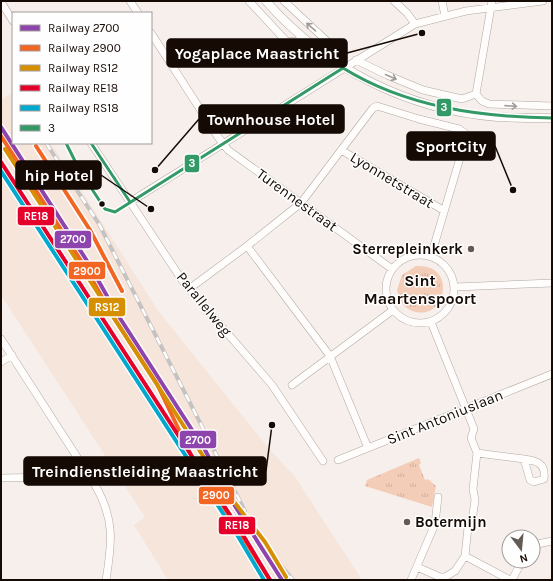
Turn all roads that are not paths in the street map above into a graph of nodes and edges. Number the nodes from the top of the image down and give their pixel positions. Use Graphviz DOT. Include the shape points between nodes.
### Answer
graph roads {
  1 [pos="130,1"];
  2 [pos="249,1"];
  3 [pos="266,1"];
  4 [pos="284,1"];
  5 [pos="394,1"];
  6 [pos="442,1"];
  7 [pos="543,1"];
  8 [pos="3,2"];
  9 [pos="491,4"];
  10 [pos="137,12"];
  11 [pos="445,16"];
  12 [pos="12,19"];
  13 [pos="415,24"];
  14 [pos="152,35"];
  15 [pos="305,40"];
  16 [pos="328,57"];
  17 [pos="356,60"];
  18 [pos="343,68"];
  19 [pos="476,94"];
  20 [pos="552,106"];
  21 [pos="552,118"];
  22 [pos="92,144"];
  23 [pos="223,144"];
  24 [pos="341,150"];
  25 [pos="130,202"];
  26 [pos="301,204"];
  27 [pos="443,210"];
  28 [pos="248,246"];
  29 [pos="431,256"];
  30 [pos="392,269"];
  31 [pos="552,283"];
  32 [pos="455,287"];
  33 [pos="189,289"];
  34 [pos="392,310"];
  35 [pos="431,322"];
  36 [pos="1,339"];
  37 [pos="12,355"];
  38 [pos="330,356"];
  39 [pos="1,362"];
  40 [pos="552,374"];
  41 [pos="292,385"];
  42 [pos="465,408"];
  43 [pos="368,448"];
  44 [pos="477,454"];
  45 [pos="524,459"];
  46 [pos="338,460"];
  47 [pos="323,461"];
  48 [pos="81,463"];
  49 [pos="1,478"];
  50 [pos="438,496"];
  51 [pos="552,541"];
  52 [pos="541,543"];
  53 [pos="465,556"];
  54 [pos="417,567"];
  55 [pos="517,569"];
  56 [pos="106,580"];
  57 [pos="411,580"];
  58 [pos="511,580"];
  1 -- 10 [label="street"];
  2 -- 15 [label="street" via="287,42"];
  3 -- 15 [label="street"];
  16 -- 4 [label="street, one-way" via="329,43"];
  5 -- 13 [label="street"];
  6 -- 11 [label="street"];
  7 -- 9 [label="street"];
  8 -- 12 [label="street"];
  9 -- 11 [label="street"];
  9 -- 19 [label="street"];
  11 -- 13 [label="street"];
  13 -- 17 [label="street"];
  14 -- 23 [label="street, Turennestraat"];
  15 -- 16 [label="street"];
  16 -- 18 [label="street"];
  17 -- 18 [label="street"];
  17 -- 19 [label="street, one-way" via="423,90 462,99"];
  18 -- 21 [label="street" via="402,96 444,109 497,117"];
  18 -- 23 [label="street"];
  19 -- 20 [label="street, one-way" via="489,104"];
  22 -- 25 [label="street, Parallelweg"];
  23 -- 25 [label="street"];
  23 -- 26 [label="street, Turennestraat"];
  24 -- 26 [label="street"];
  24 -- 27 [label="street, Lyonnetstraat"];
  24 -- 27 [label="street" via="377,106 460,129 464,133 465,142"];
  25 -- 33 [label="street, Parallelweg"];
  26 -- 28 [label="street"];
  26 -- 30 [label="street, Turennestraat"];
  27 -- 29 [label="street"];
  28 -- 33 [label="street"];
  28 -- 38 [label="street"];
  29 -- 30 [label="street" via="409,256"];
  29 -- 32 [label="street" via="450,270"];
  30 -- 34 [label="street" via="387,279 386,290"];
  31 -- 32 [label="street"];
  32 -- 35 [label="street" via="449,308"];
  33 -- 47 [label="street, Parallelweg" via="272,385"];
  34 -- 35 [label="street" via="403,319 412,322"];
  34 -- 38 [label="street"];
  35 -- 42 [label="street"];
  36 -- 37 [label="street"];
  37 -- 39 [label="street"];
  37 -- 48 [label="street"];
  38 -- 41 [label="street"];
  38 -- 43 [label="street"];
  40 -- 42 [label="street, Sint Antoniuslaan"];
  42 -- 43 [label="street, Sint Antoniuslaan"];
  42 -- 44 [label="street" via="474,429 471,438"];
  43 -- 46 [label="street, Sint Antoniuslaan"];
  44 -- 45 [label="street"];
  44 -- 53 [label="street" via="473,489 475,500 472,521 468,527"];
  48 -- 49 [label="street" via="64,475 55,477"];
  48 -- 56 [label="street" via="100,493 110,520 111,548"];
  50 -- 54 [label="street" via="435,524"];
  51 -- 52 [label="street"];
  53 -- 54 [label="street" via="455,571 445,577"];
  53 -- 58 [label="street"];
  54 -- 57 [label="street"];
  55 -- 58 [label="street"];
}
